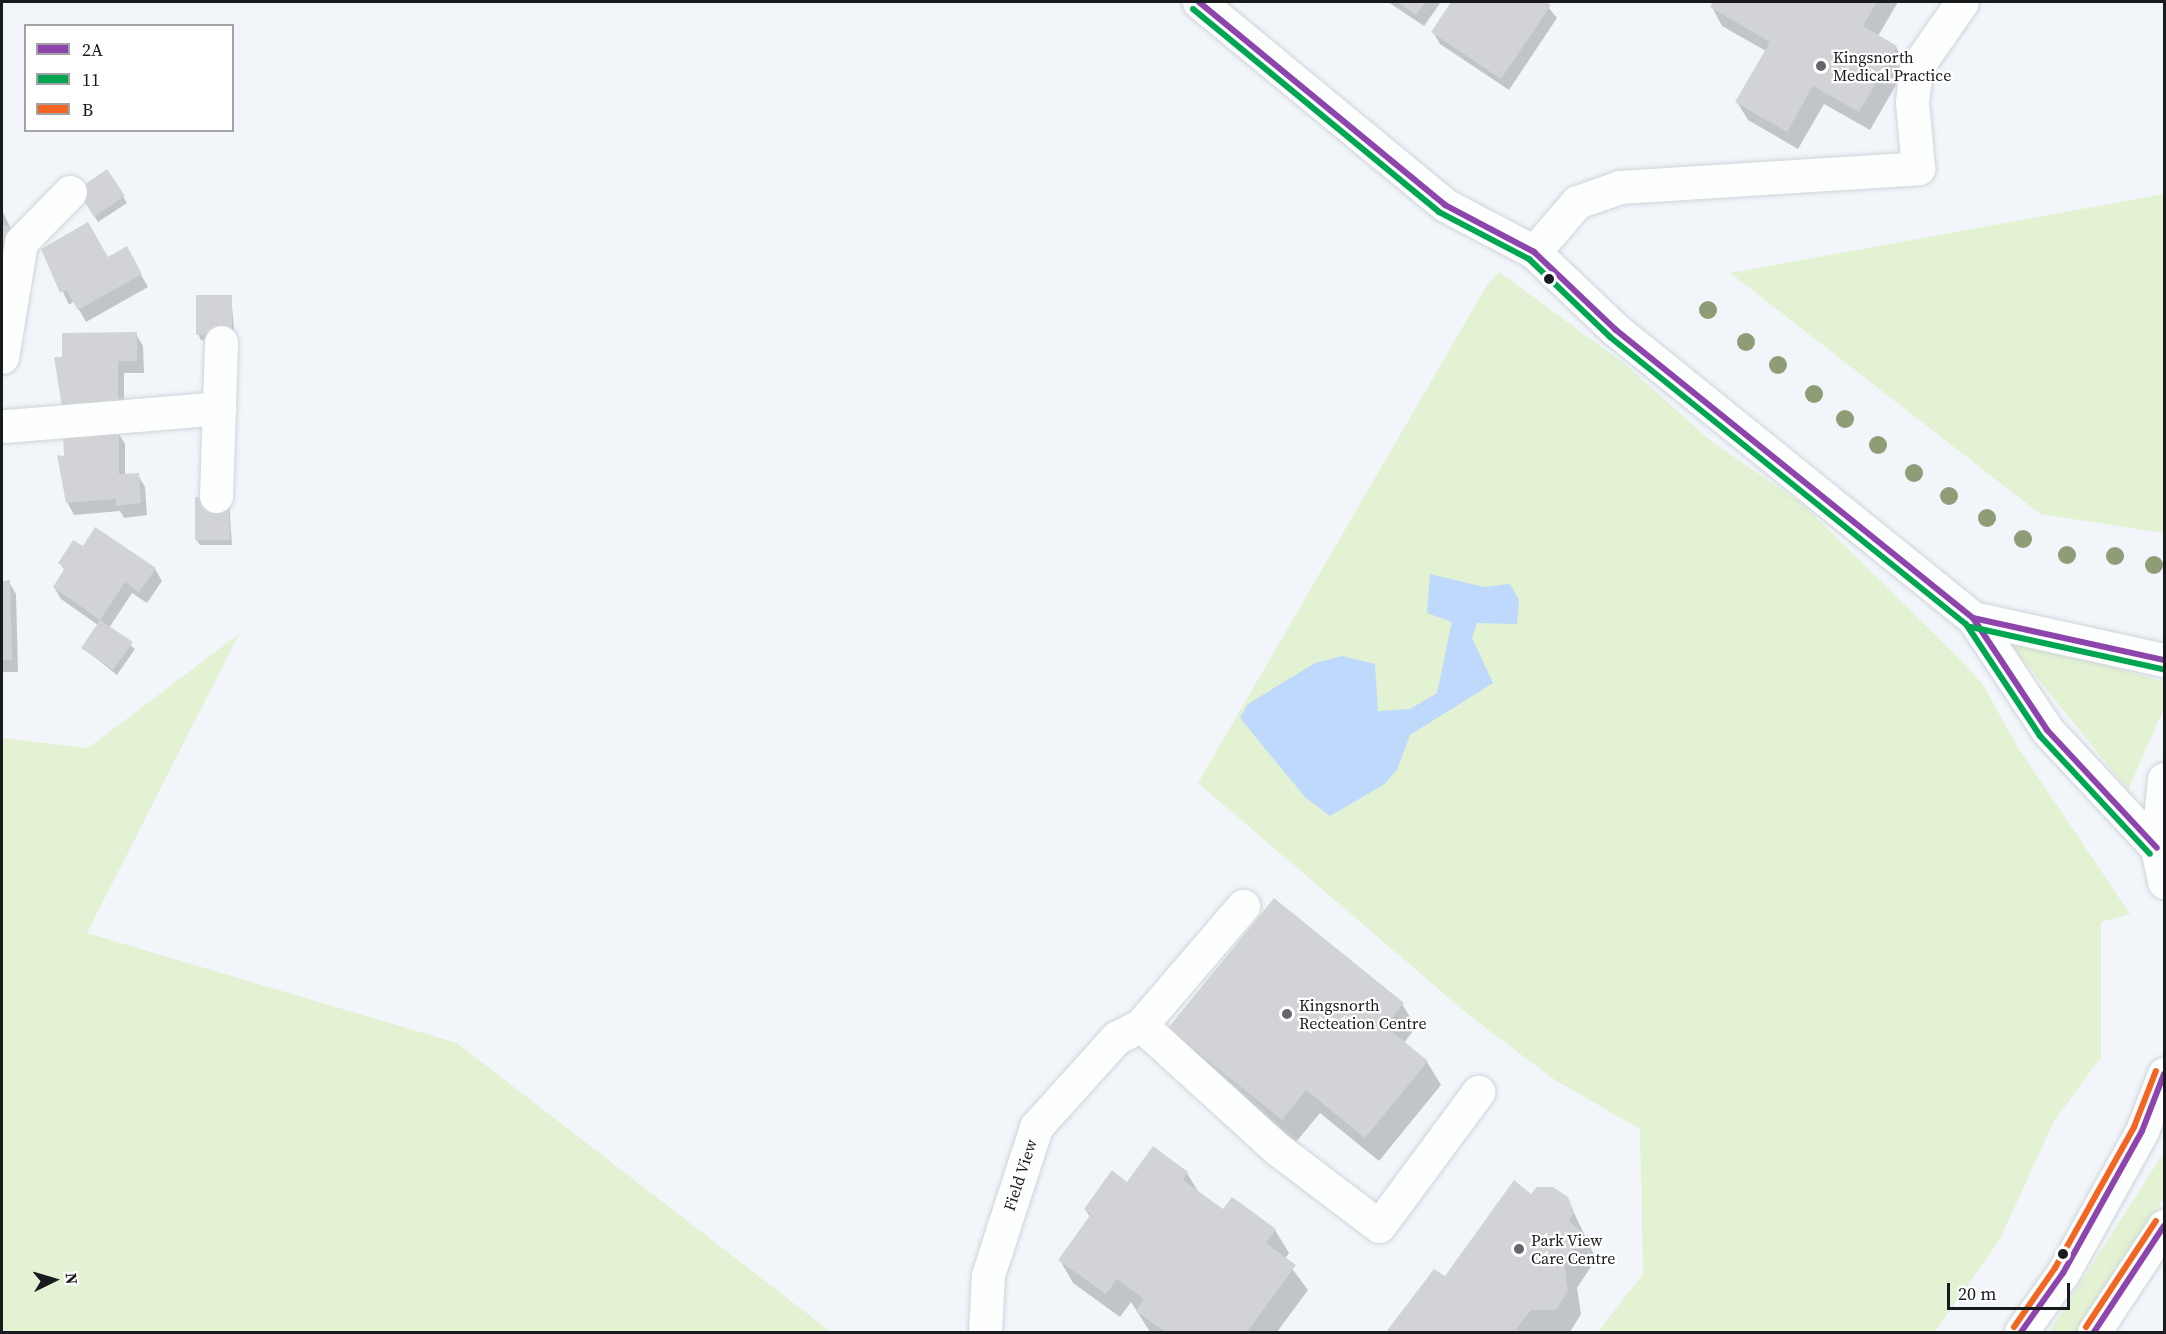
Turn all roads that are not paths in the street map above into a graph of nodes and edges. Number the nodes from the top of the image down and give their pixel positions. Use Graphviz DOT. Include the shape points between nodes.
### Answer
graph roads {
  1 [pos="1199,2"];
  2 [pos="1962,2"];
  3 [pos="70,192"];
  4 [pos="1534,252"];
  5 [pos="221,342"];
  6 [pos="2,357"];
  7 [pos="219,408"];
  8 [pos="3,426"];
  9 [pos="216,496"];
  10 [pos="1973,618"];
  11 [pos="2164,660"];
  12 [pos="2164,779"];
  13 [pos="2157,848"];
  14 [pos="2164,882"];
  15 [pos="1243,906"];
  16 [pos="1141,1025"];
  17 [pos="2164,1074"];
  18 [pos="1478,1092"];
  19 [pos="2164,1226"];
  20 [pos="986,1332"];
  21 [pos="2021,1332"];
  22 [pos="2094,1332"];
  1 -- 4 [label="street" via="1445,205"];
  2 -- 4 [label="street" via="1917,68 1912,102 1918,168 1612,189 1577,202"];
  3 -- 6 [label="street" via="21,242"];
  4 -- 10 [label="street" via="1616,330"];
  5 -- 7 [label="street"];
  7 -- 8 [label="street"];
  7 -- 9 [label="street"];
  10 -- 11 [label="street"];
  10 -- 13 [label="street" via="2047,729"];
  12 -- 13 [label="street"];
  13 -- 14 [label="street"];
  15 -- 16 [label="street"];
  16 -- 18 [label="street" via="1276,1148 1379,1226"];
  16 -- 20 [label="street, Field View" via="1116,1038 1036,1127 988,1275"];
  17 -- 21 [label="street" via="2142,1131 2069,1263"];
  19 -- 22 [label="street"];
}
